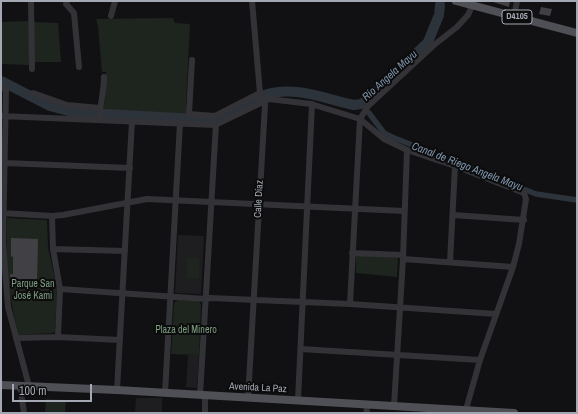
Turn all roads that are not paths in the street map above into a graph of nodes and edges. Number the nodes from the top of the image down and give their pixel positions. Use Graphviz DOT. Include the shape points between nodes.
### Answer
graph roads {
  1 [pos="31,1"];
  2 [pos="67,1"];
  3 [pos="115,1"];
  4 [pos="252,1"];
  5 [pos="456,1"];
  6 [pos="517,1"];
  7 [pos="472,6"];
  8 [pos="111,16"];
  9 [pos="514,16"];
  10 [pos="577,33"];
  11 [pos="192,60"];
  12 [pos="79,67"];
  13 [pos="32,69"];
  14 [pos="104,77"];
  15 [pos="1,87"];
  16 [pos="33,93"];
  17 [pos="260,93"];
  18 [pos="263,101"];
  19 [pos="312,104"];
  20 [pos="100,108"];
  21 [pos="3,116"];
  22 [pos="360,119"];
  23 [pos="99,120"];
  24 [pos="132,121"];
  25 [pos="180,123"];
  26 [pos="216,124"];
  27 [pos="407,150"];
  28 [pos="5,163"];
  29 [pos="455,166"];
  30 [pos="130,168"];
  31 [pos="175,200"];
  32 [pos="212,201"];
  33 [pos="128,202"];
  34 [pos="259,203"];
  35 [pos="308,206"];
  36 [pos="355,208"];
  37 [pos="404,211"];
  38 [pos="2,213"];
  39 [pos="453,215"];
  40 [pos="52,216"];
  41 [pos="524,220"];
  42 [pos="53,249"];
  43 [pos="125,251"];
  44 [pos="352,253"];
  45 [pos="403,257"];
  46 [pos="450,262"];
  47 [pos="513,267"];
  48 [pos="60,289"];
  49 [pos="123,293"];
  50 [pos="170,296"];
  51 [pos="206,299"];
  52 [pos="254,300"];
  53 [pos="303,302"];
  54 [pos="350,304"];
  55 [pos="399,307"];
  56 [pos="496,314"];
  57 [pos="58,337"];
  58 [pos="16,338"];
  59 [pos="120,340"];
  60 [pos="301,349"];
  61 [pos="397,355"];
  62 [pos="480,360"];
  63 [pos="1,385"];
  64 [pos="20,386"];
  65 [pos="29,386"];
  66 [pos="117,390"];
  67 [pos="164,393"];
  68 [pos="203,395"];
  69 [pos="248,398"];
  70 [pos="298,400"];
  71 [pos="366,404"];
  72 [pos="394,406"];
  73 [pos="466,412"];
  74 [pos="24,413"];
  75 [pos="205,413"];
  76 [pos="367,413"];
  77 [pos="506,413"];
  78 [pos="514,413"];
  1 -- 13 [label="street"];
  2 -- 12 [label="street" via="66,4 74,13"];
  3 -- 8 [label="street"];
  4 -- 17 [label="street, Calle Díaz"];
  5 -- 7 [label="main road, D4105"];
  6 -- 9 [label="street"];
  7 -- 9 [label="main road, D4105"];
  7 -- 22 [label="street" via="468,15 368,106"];
  9 -- 10 [label="main road, D4105"];
  11 -- 17 [label="street" via="189,114 215,116"];
  14 -- 20 [label="street"];
  15 -- 21 [label="street" via="6,90"];
  16 -- 20 [label="street" via="67,105"];
  17 -- 18 [label="street, Calle Díaz"];
  18 -- 19 [label="street" via="269,99"];
  18 -- 26 [label="street"];
  18 -- 34 [label="street, Calle Díaz" via="265,105"];
  19 -- 22 [label="street"];
  19 -- 35 [label="street"];
  20 -- 23 [label="street"];
  21 -- 23 [label="street"];
  21 -- 28 [label="street"];
  22 -- 27 [label="street" via="384,139"];
  22 -- 36 [label="street"];
  23 -- 24 [label="street"];
  24 -- 25 [label="street"];
  24 -- 30 [label="street"];
  25 -- 26 [label="street"];
  25 -- 31 [label="street"];
  26 -- 32 [label="street"];
  27 -- 29 [label="street"];
  27 -- 37 [label="street"];
  28 -- 30 [label="street"];
  28 -- 38 [label="street"];
  29 -- 39 [label="street"];
  29 -- 41 [label="street" via="524,193"];
  30 -- 33 [label="street"];
  31 -- 32 [label="street"];
  31 -- 33 [label="street" via="147,199"];
  31 -- 50 [label="street"];
  32 -- 34 [label="street"];
  32 -- 51 [label="street"];
  33 -- 40 [label="street"];
  33 -- 43 [label="street"];
  34 -- 35 [label="street"];
  34 -- 52 [label="street, Calle Díaz"];
  35 -- 36 [label="street"];
  35 -- 53 [label="street"];
  36 -- 37 [label="street"];
  36 -- 44 [label="street"];
  37 -- 45 [label="street"];
  38 -- 40 [label="street"];
  38 -- 58 [label="street" via="8,307"];
  39 -- 41 [label="street"];
  39 -- 46 [label="street"];
  40 -- 42 [label="street"];
  41 -- 47 [label="street"];
  42 -- 43 [label="street"];
  42 -- 48 [label="street"];
  43 -- 49 [label="street"];
  44 -- 45 [label="street"];
  44 -- 54 [label="street"];
  45 -- 46 [label="street"];
  45 -- 55 [label="street"];
  46 -- 47 [label="street"];
  47 -- 56 [label="street"];
  48 -- 49 [label="street"];
  48 -- 57 [label="street"];
  49 -- 50 [label="street"];
  49 -- 59 [label="street"];
  50 -- 51 [label="street"];
  50 -- 67 [label="street"];
  51 -- 52 [label="street"];
  51 -- 68 [label="street"];
  52 -- 53 [label="street"];
  52 -- 69 [label="street, Calle Díaz"];
  53 -- 54 [label="street"];
  53 -- 60 [label="street"];
  54 -- 55 [label="street"];
  55 -- 56 [label="street"];
  55 -- 61 [label="street"];
  56 -- 62 [label="street"];
  57 -- 58 [label="street"];
  57 -- 59 [label="street"];
  58 -- 65 [label="street"];
  59 -- 66 [label="street"];
  60 -- 61 [label="street"];
  60 -- 70 [label="street"];
  61 -- 62 [label="street"];
  61 -- 72 [label="street"];
  62 -- 73 [label="street"];
  63 -- 64 [label="main road, Avenida La Paz"];
  64 -- 65 [label="main road, Avenida La Paz"];
  64 -- 74 [label="street"];
  65 -- 66 [label="main road, Avenida La Paz"];
  66 -- 67 [label="main road, Avenida La Paz"];
  67 -- 68 [label="main road, Avenida La Paz"];
  68 -- 69 [label="main road, Avenida La Paz"];
  68 -- 75 [label="street"];
  69 -- 70 [label="main road, Avenida La Paz"];
  70 -- 71 [label="main road, Avenida La Paz"];
  71 -- 72 [label="main road, Avenida La Paz"];
  71 -- 76 [label="street"];
  72 -- 73 [label="main road, Avenida La Paz"];
  73 -- 77 [label="main road, Avenida La Paz"];
  77 -- 78 [label="main road, Avenida La Paz"];
}
